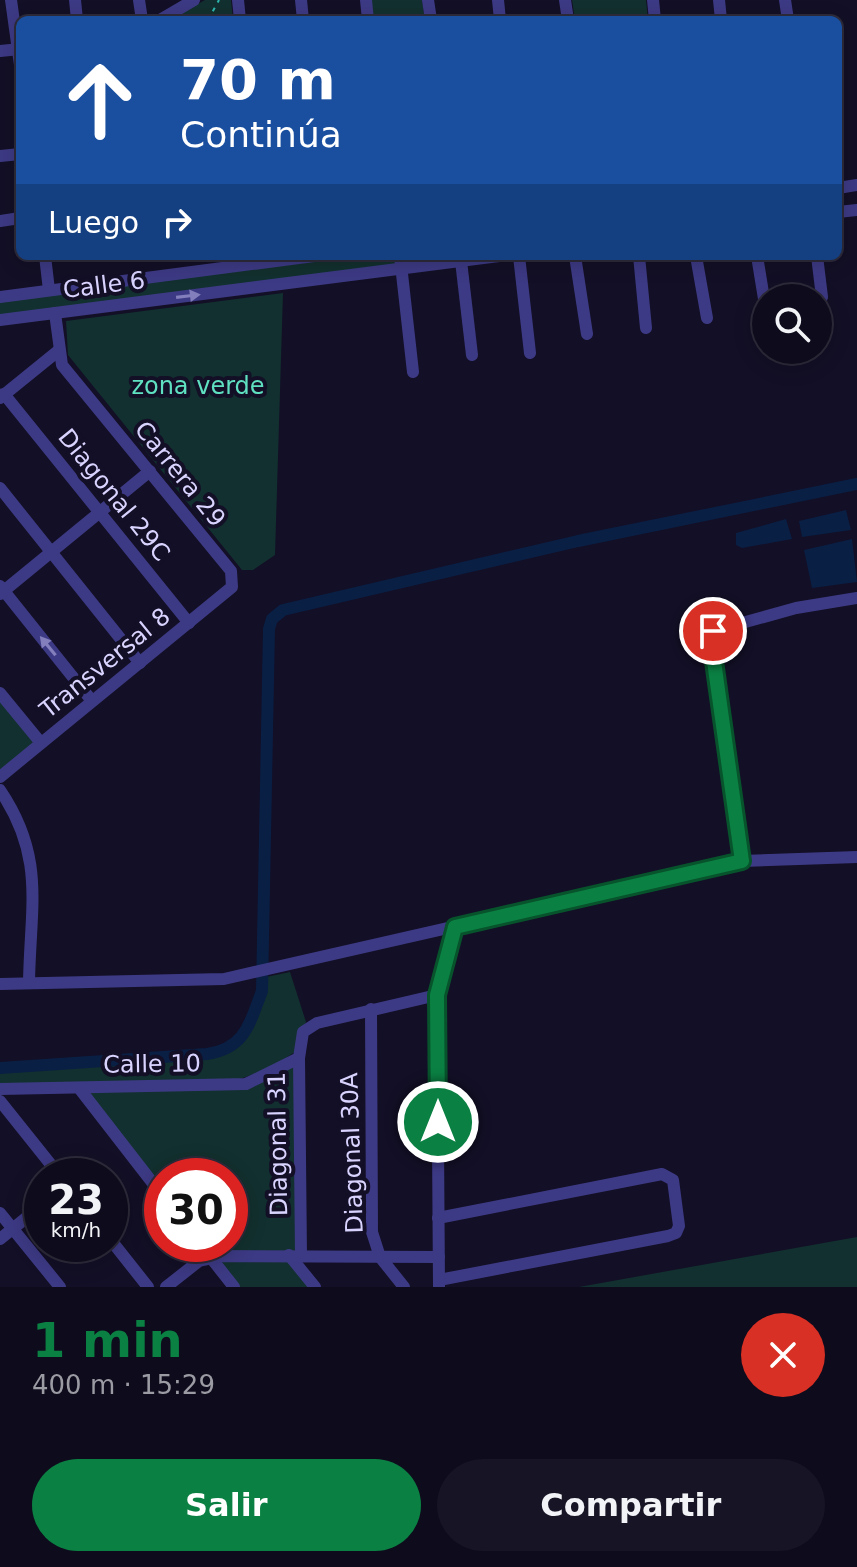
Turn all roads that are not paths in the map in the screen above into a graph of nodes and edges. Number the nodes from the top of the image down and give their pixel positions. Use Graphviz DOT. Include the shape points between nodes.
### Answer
graph roads {
  1 [pos="11,0"];
  2 [pos="194,0"];
  3 [pos="167,16"];
  4 [pos="16,31"];
  5 [pos="45,260"];
  6 [pos="263,260"];
  7 [pos="469,260"];
  8 [pos="519,260"];
  9 [pos="576,260"];
  10 [pos="639,260"];
  11 [pos="697,260"];
  12 [pos="758,260"];
  13 [pos="817,260"];
  14 [pos="461,261"];
  15 [pos="401,262"];
  16 [pos="762,284"];
  17 [pos="820,284"];
  18 [pos="49,290"];
  19 [pos="0,297"];
  20 [pos="55,313"];
  21 [pos="707,318"];
  22 [pos="0,320"];
  23 [pos="646,328"];
  24 [pos="587,334"];
  25 [pos="58,351"];
  26 [pos="530,353"];
  27 [pos="472,355"];
  28 [pos="413,372"];
  29 [pos="1,396"];
  30 [pos="150,471"];
  31 [pos="0,488"];
  32 [pos="99,512"];
  33 [pos="51,552"];
  34 [pos="234,579"];
  35 [pos="1,590"];
  36 [pos="857,598"];
  37 [pos="189,623"];
  38 [pos="140,663"];
  39 [pos="0,693"];
  40 [pos="92,701"];
  41 [pos="41,743"];
  42 [pos="0,777"];
  43 [pos="0,790"];
  44 [pos="857,857"];
  45 [pos="742,861"];
  46 [pos="455,927"];
  47 [pos="29,983"];
  48 [pos="0,984"];
  49 [pos="437,995"];
  50 [pos="371,1009"];
  51 [pos="299,1058"];
  52 [pos="79,1088"];
  53 [pos="0,1089"];
  54 [pos="0,1101"];
  55 [pos="46,1158"];
  56 [pos="144,1172"];
  57 [pos="0,1213"];
  58 [pos="438,1218"];
  59 [pos="24,1219"];
  60 [pos="12,1228"];
  61 [pos="0,1239"];
  62 [pos="295,1255"];
  63 [pos="248,1257"];
  64 [pos="380,1257"];
  65 [pos="439,1257"];
  66 [pos="128,1262"];
  67 [pos="198,1262"];
  68 [pos="214,1262"];
  69 [pos="439,1283"];
  70 [pos="60,1287"];
  71 [pos="148,1287"];
  72 [pos="166,1287"];
  73 [pos="234,1287"];
  74 [pos="315,1287"];
  75 [pos="404,1287"];
  1 -- 4 [label="street"];
  2 -- 3 [label="street"];
  5 -- 18 [label="street"];
  6 -- 18 [label="street, Calle 6"];
  7 -- 14 [label="street, Calle 6"];
  8 -- 26 [label="street"];
  9 -- 24 [label="street"];
  10 -- 23 [label="street"];
  11 -- 21 [label="street"];
  12 -- 16 [label="street"];
  13 -- 17 [label="street"];
  14 -- 15 [label="street, Calle 6"];
  14 -- 27 [label="street"];
  20 -- 15 [label="street, Calle 6, one-way"];
  15 -- 28 [label="street"];
  18 -- 19 [label="street, Calle 6"];
  20 -- 22 [label="street, Calle 6"];
  20 -- 25 [label="street, Carrera 29"];
  25 -- 29 [label="street"];
  25 -- 30 [label="street, Carrera 29" via="62,365"];
  29 -- 32 [label="street, Diagonal 29C"];
  30 -- 32 [label="street"];
  30 -- 34 [label="street, Carrera 29"];
  31 -- 33 [label="street"];
  32 -- 33 [label="street"];
  32 -- 37 [label="street, Diagonal 29C"];
  33 -- 35 [label="street"];
  33 -- 38 [label="street"];
  34 -- 37 [label="street, Transversal 8" via="232,587"];
  40 -- 35 [label="street, one-way"];
  36 -- 45 [label="street" via="713,631"];
  37 -- 38 [label="street, Transversal 8"];
  38 -- 40 [label="street, Transversal 8"];
  39 -- 41 [label="street"];
  40 -- 41 [label="street, Transversal 8"];
  41 -- 42 [label="street, Transversal 8"];
  43 -- 47 [label="street" via="29,847"];
  44 -- 45 [label="street"];
  45 -- 46 [label="street"];
  46 -- 47 [label="street" via="245,976"];
  46 -- 49 [label="street"];
  47 -- 48 [label="street"];
  49 -- 50 [label="street"];
  49 -- 58 [label="street"];
  50 -- 51 [label="street, Diagonal 31" via="317,1023 303,1032"];
  50 -- 64 [label="street, Diagonal 30A" via="372,1232"];
  51 -- 52 [label="street, Calle 10" via="246,1084"];
  51 -- 62 [label="street, Diagonal 31"];
  52 -- 53 [label="street, Calle 10"];
  52 -- 56 [label="street"];
  54 -- 55 [label="street"];
  57 -- 60 [label="street"];
  58 -- 65 [label="street"];
  58 -- 69 [label="street" via="662,1174 673,1180 679,1226 668,1236"];
  59 -- 60 [label="street"];
  60 -- 61 [label="street"];
  60 -- 70 [label="street"];
  62 -- 63 [label="street"];
  62 -- 64 [label="street"];
  62 -- 74 [label="street"];
  64 -- 65 [label="street"];
  64 -- 75 [label="street, Diagonal 30A"];
  65 -- 69 [label="street"];
  66 -- 71 [label="street"];
  67 -- 72 [label="street"];
  68 -- 73 [label="street"];
}
